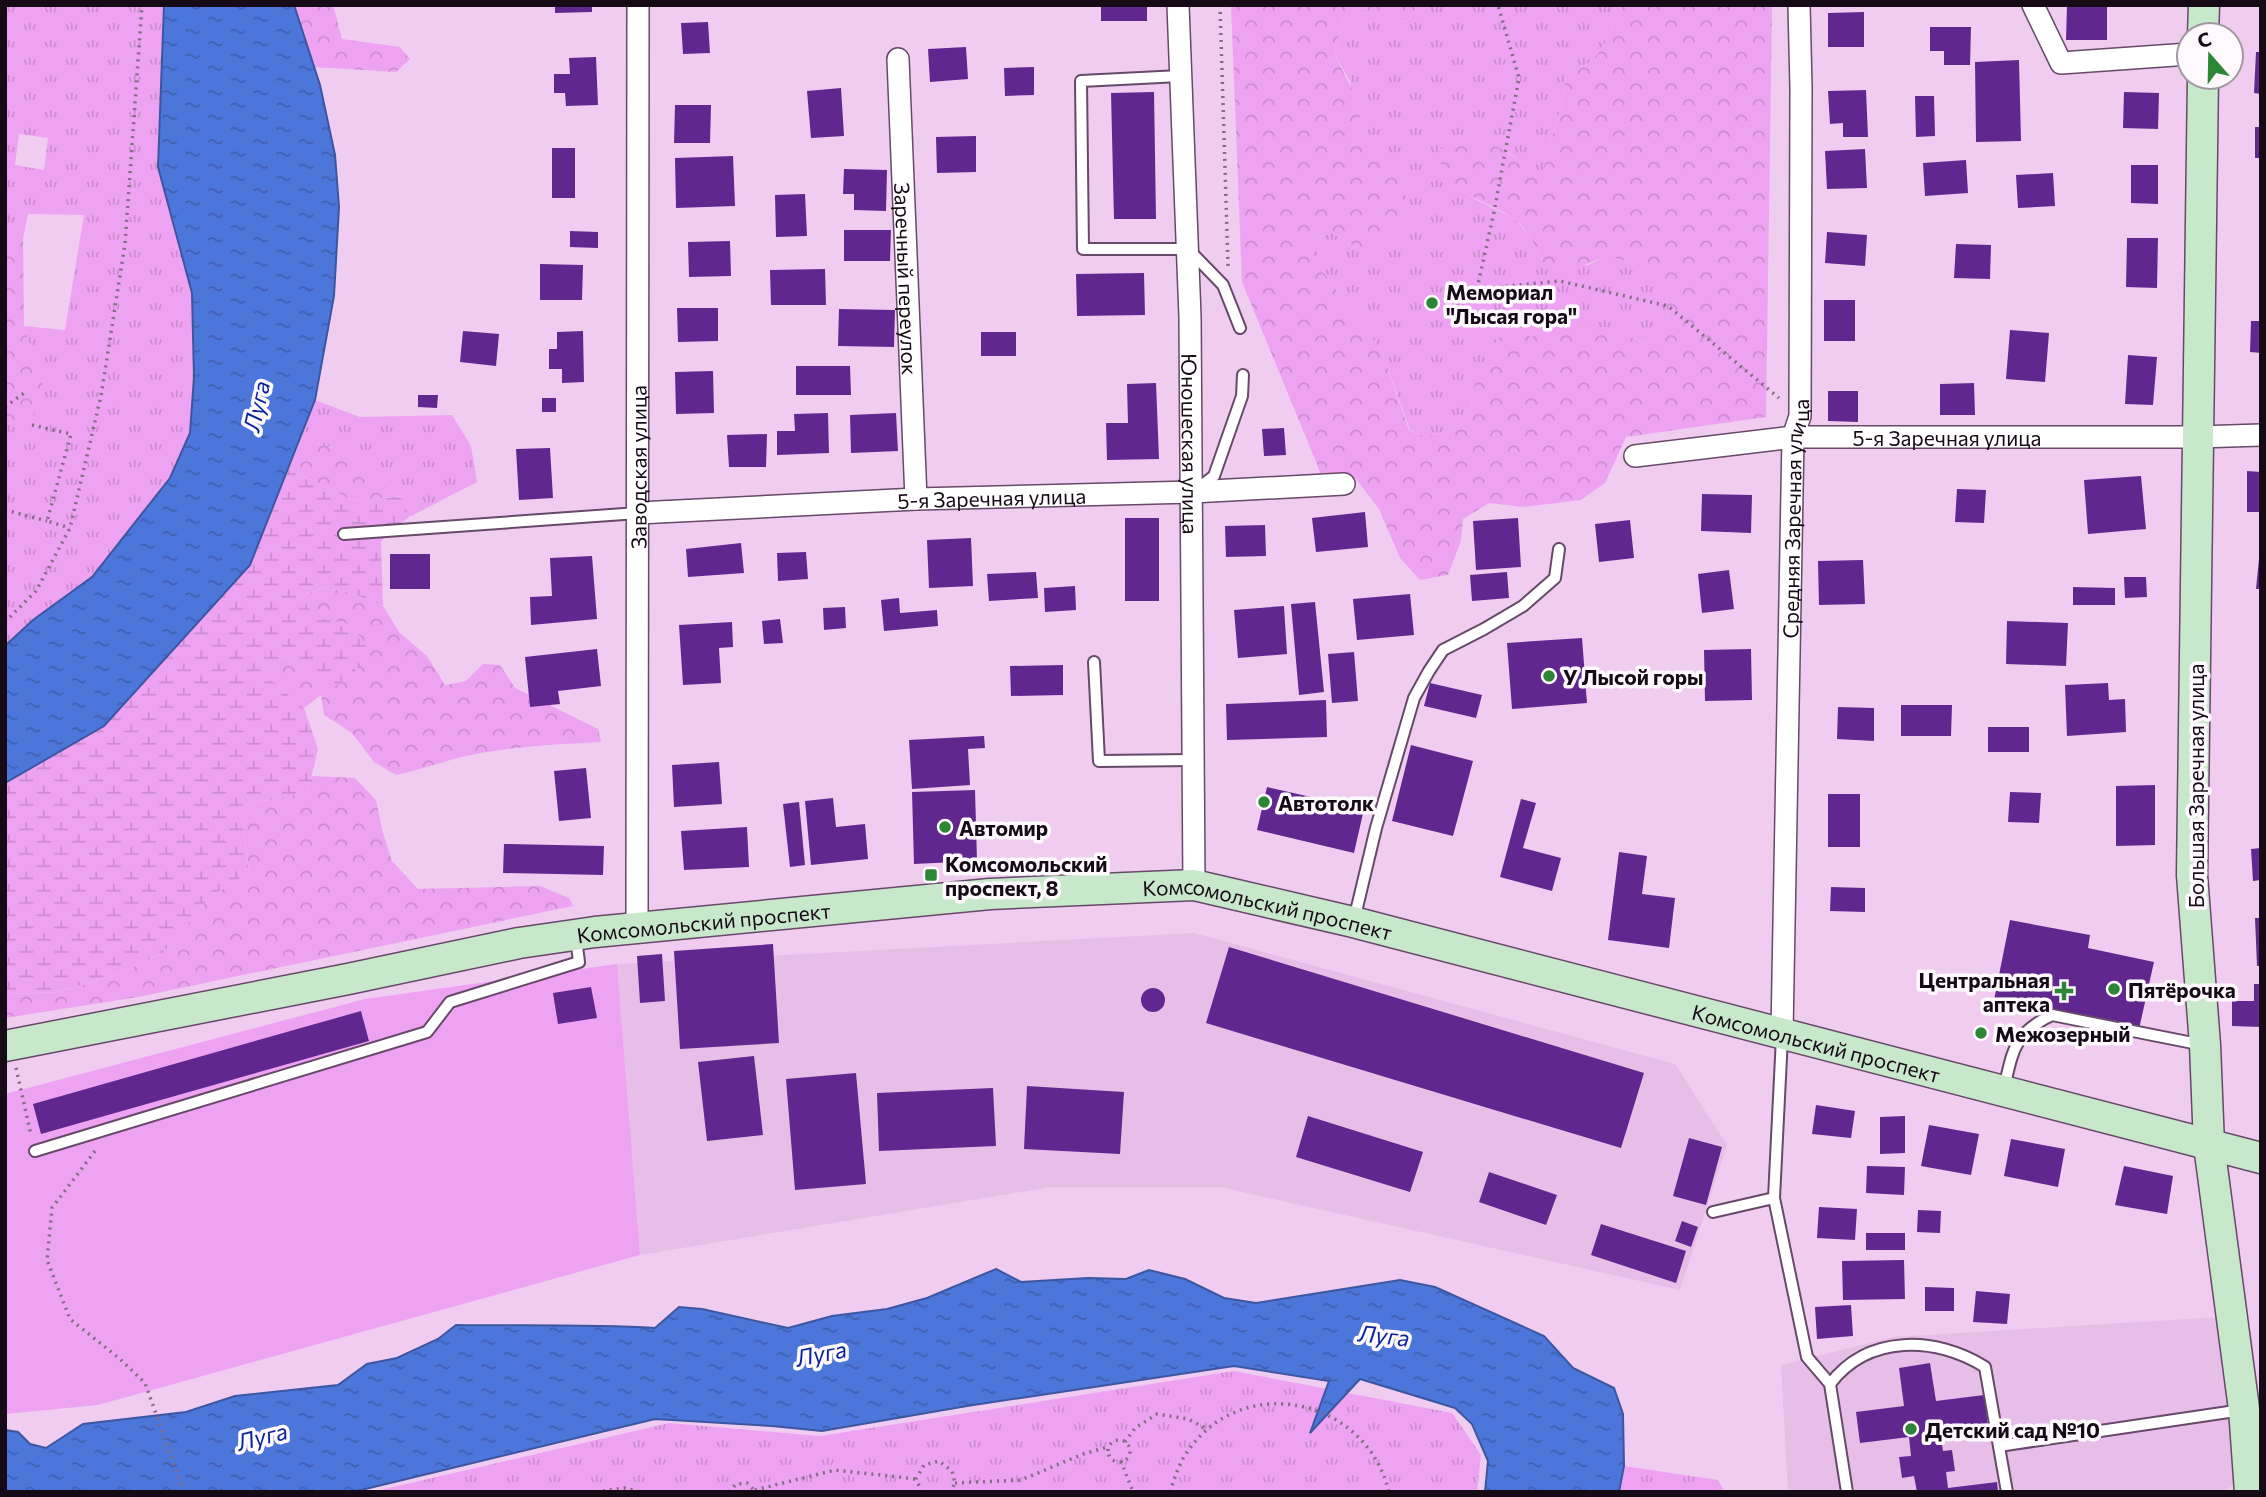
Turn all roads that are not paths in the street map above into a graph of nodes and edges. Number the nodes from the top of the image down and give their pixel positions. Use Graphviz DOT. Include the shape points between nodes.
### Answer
graph roads {
  1 [pos="638,5"];
  2 [pos="1178,5"];
  3 [pos="1799,5"];
  4 [pos="2033,5"];
  5 [pos="2175,55"];
  6 [pos="898,59"];
  7 [pos="1180,76"];
  8 [pos="2203,91"];
  9 [pos="1188,249"];
  10 [pos="1240,328"];
  11 [pos="1243,375"];
  12 [pos="2261,435"];
  13 [pos="1793,437"];
  14 [pos="2198,437"];
  15 [pos="1635,456"];
  16 [pos="1344,484"];
  17 [pos="1192,492"];
  18 [pos="916,499"];
  19 [pos="638,513"];
  20 [pos="344,534"];
  21 [pos="1559,549"];
  22 [pos="1094,662"];
  23 [pos="1194,760"];
  24 [pos="1194,885"];
  25 [pos="1353,922"];
  26 [pos="637,927"];
  27 [pos="575,935"];
  28 [pos="1782,1032"];
  29 [pos="2205,1045"];
  30 [pos="10,1052"];
  31 [pos="2004,1090"];
  32 [pos="2209,1144"];
  33 [pos="35,1151"];
  34 [pos="2261,1158"];
  35 [pos="1774,1198"];
  36 [pos="1713,1212"];
  37 [pos="1830,1384"];
  38 [pos="2244,1409"];
  39 [pos="1999,1446"];
  40 [pos="1847,1492"];
  41 [pos="2007,1492"];
  42 [pos="2250,1492"];
  1 -- 19 [label="street, Заводская улица"];
  2 -- 7 [label="street, Юношеская улица"];
  3 -- 13 [label="street, Средняя Заречная улица" via="1800,416"];
  4 -- 5 [label="street" via="2061,63"];
  6 -- 18 [label="street, Заречный переулок"];
  7 -- 9 [label="street, Юношеская улица"];
  7 -- 9 [label="lane" via="1081,80 1083,249"];
  8 -- 14 [label="main road, Большая Заречная улица"];
  9 -- 10 [label="lane" via="1223,285"];
  9 -- 17 [label="street, Юношеская улица"];
  11 -- 17 [label="lane" via="1242,396 1214,476"];
  12 -- 14 [label="street, 5-я Заречная улица"];
  13 -- 14 [label="street, 5-я Заречная улица"];
  13 -- 15 [label="street, 5-я Заречная улица"];
  13 -- 28 [label="street, Средняя Заречная улица"];
  14 -- 29 [label="main road, Большая Заречная улица" via="2192,875"];
  16 -- 17 [label="street, 5-я Заречная улица"];
  17 -- 18 [label="street, 5-я Заречная улица"];
  17 -- 23 [label="street, Юношеская улица"];
  18 -- 19 [label="street, 5-я Заречная улица"];
  19 -- 20 [label="lane"];
  19 -- 26 [label="street, Заводская улица"];
  21 -- 25 [label="lane" via="1555,578 1523,606 1443,650 1414,698"];
  22 -- 23 [label="lane" via="1099,761"];
  23 -- 24 [label="street, Юношеская улица"];
  24 -- 25 [label="main road, Комсомольский проспект"];
  24 -- 26 [label="main road, Комсомольский проспект" via="990,894"];
  25 -- 28 [label="main road, Комсомольский проспект"];
  26 -- 27 [label="main road, Комсомольский проспект"];
  27 -- 30 [label="main road, Комсомольский проспект" via="519,943"];
  27 -- 33 [label="lane" via="579,962 450,1002 427,1032"];
  28 -- 31 [label="main road, Комсомольский проспект"];
  28 -- 35 [label="lane"];
  29 -- 31 [label="lane" via="2052,1015 2032,1024 2021,1036 2012,1052"];
  29 -- 32 [label="main road, Большая Заречная улица"];
  31 -- 32 [label="main road, Комсомольский проспект"];
  32 -- 34 [label="main road, Комсомольский проспект"];
  32 -- 38 [label="main road, Большая Заречная улица"];
  35 -- 36 [label="lane"];
  35 -- 37 [label="lane" via="1807,1357"];
  37 -- 39 [label="lane" via="1855,1360 1888,1347 1923,1344 1955,1351 1985,1367"];
  37 -- 40 [label="lane"];
  38 -- 39 [label="lane"];
  38 -- 42 [label="main road, Большая Заречная улица"];
  39 -- 41 [label="lane"];
}
